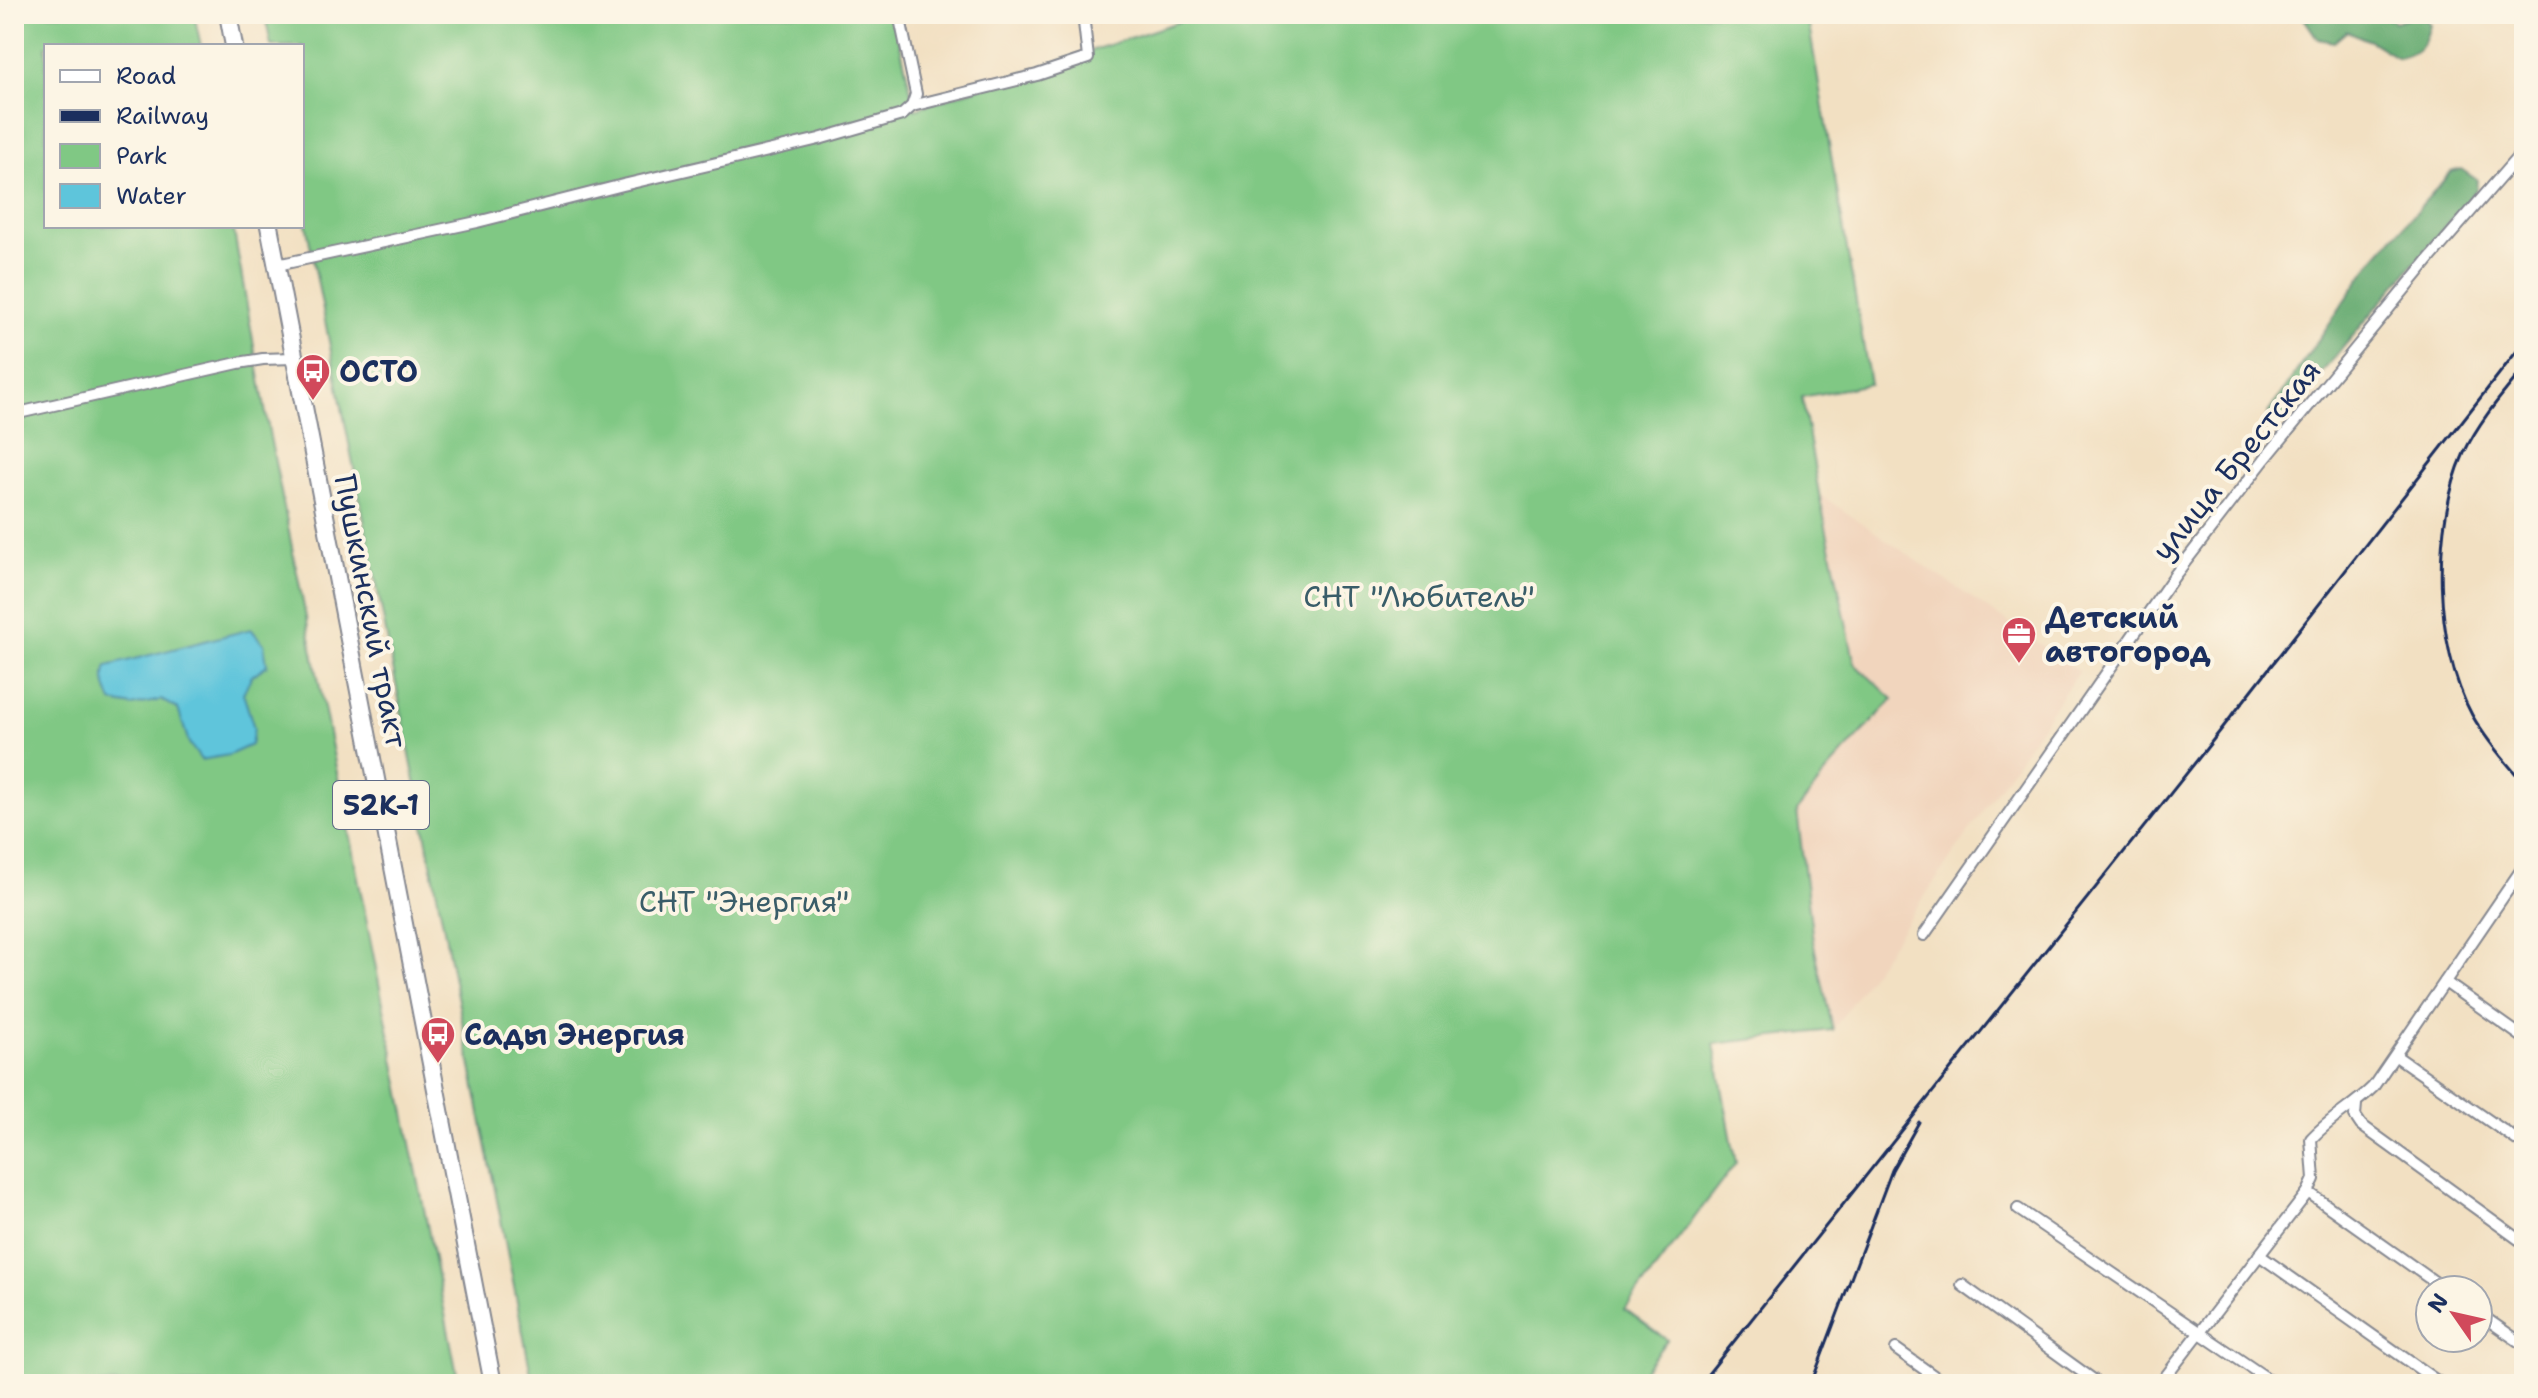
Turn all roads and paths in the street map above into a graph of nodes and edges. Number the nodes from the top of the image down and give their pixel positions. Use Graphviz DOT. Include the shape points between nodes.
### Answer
graph roads {
  1 [pos="228,14"];
  2 [pos="899,14"];
  3 [pos="1083,14"];
  4 [pos="234,44"];
  5 [pos="912,106"];
  6 [pos="2524,150"];
  7 [pos="269,228"];
  8 [pos="277,265"];
  9 [pos="293,358"];
  10 [pos="14,414"];
  11 [pos="2524,866"];
  12 [pos="1924,935"];
  13 [pos="2445,982"];
  14 [pos="2524,1038"];
  15 [pos="2396,1056"];
  16 [pos="2356,1104"];
  17 [pos="2524,1145"];
  18 [pos="2308,1192"];
  19 [pos="2018,1209"];
  20 [pos="2524,1243"];
  21 [pos="2259,1255"];
  22 [pos="2423,1274"];
  23 [pos="1962,1285"];
  24 [pos="2494,1324"];
  25 [pos="2199,1332"];
  26 [pos="2524,1345"];
  27 [pos="1896,1349"];
  28 [pos="493,1384"];
  29 [pos="1945,1384"];
  30 [pos="2099,1384"];
  31 [pos="2160,1384"];
  32 [pos="2275,1384"];
  33 [pos="2441,1384"];
  1 -- 4 [label="main road"];
  2 -- 5 [label="street" via="916,94"];
  3 -- 5 [label="street" via="1088,58"];
  5 -- 8 [label="street" via="890,120 819,139"];
  6 -- 12 [label="street, улица Брестская" via="2274,448 2175,575"];
  7 -- 8 [label="main road, Пушкинский тракт / 52К-1"];
  8 -- 9 [label="main road, Пушкинский тракт / 52К-1"];
  9 -- 10 [label="street" via="238,363"];
  9 -- 28 [label="main road, Пушкинский тракт / 52К-1"];
  11 -- 13 [label="street"];
  13 -- 14 [label="street"];
  13 -- 15 [label="street"];
  15 -- 16 [label="street"];
  15 -- 17 [label="street"];
  16 -- 18 [label="street" via="2311,1139 2314,1179"];
  16 -- 20 [label="street" via="2361,1125"];
  18 -- 21 [label="street"];
  18 -- 22 [label="street"];
  19 -- 25 [label="street"];
  21 -- 25 [label="street"];
  21 -- 33 [label="street"];
  23 -- 30 [label="street"];
  24 -- 26 [label="street"];
  25 -- 31 [label="street"];
  25 -- 32 [label="street"];
  27 -- 29 [label="street"];
}
